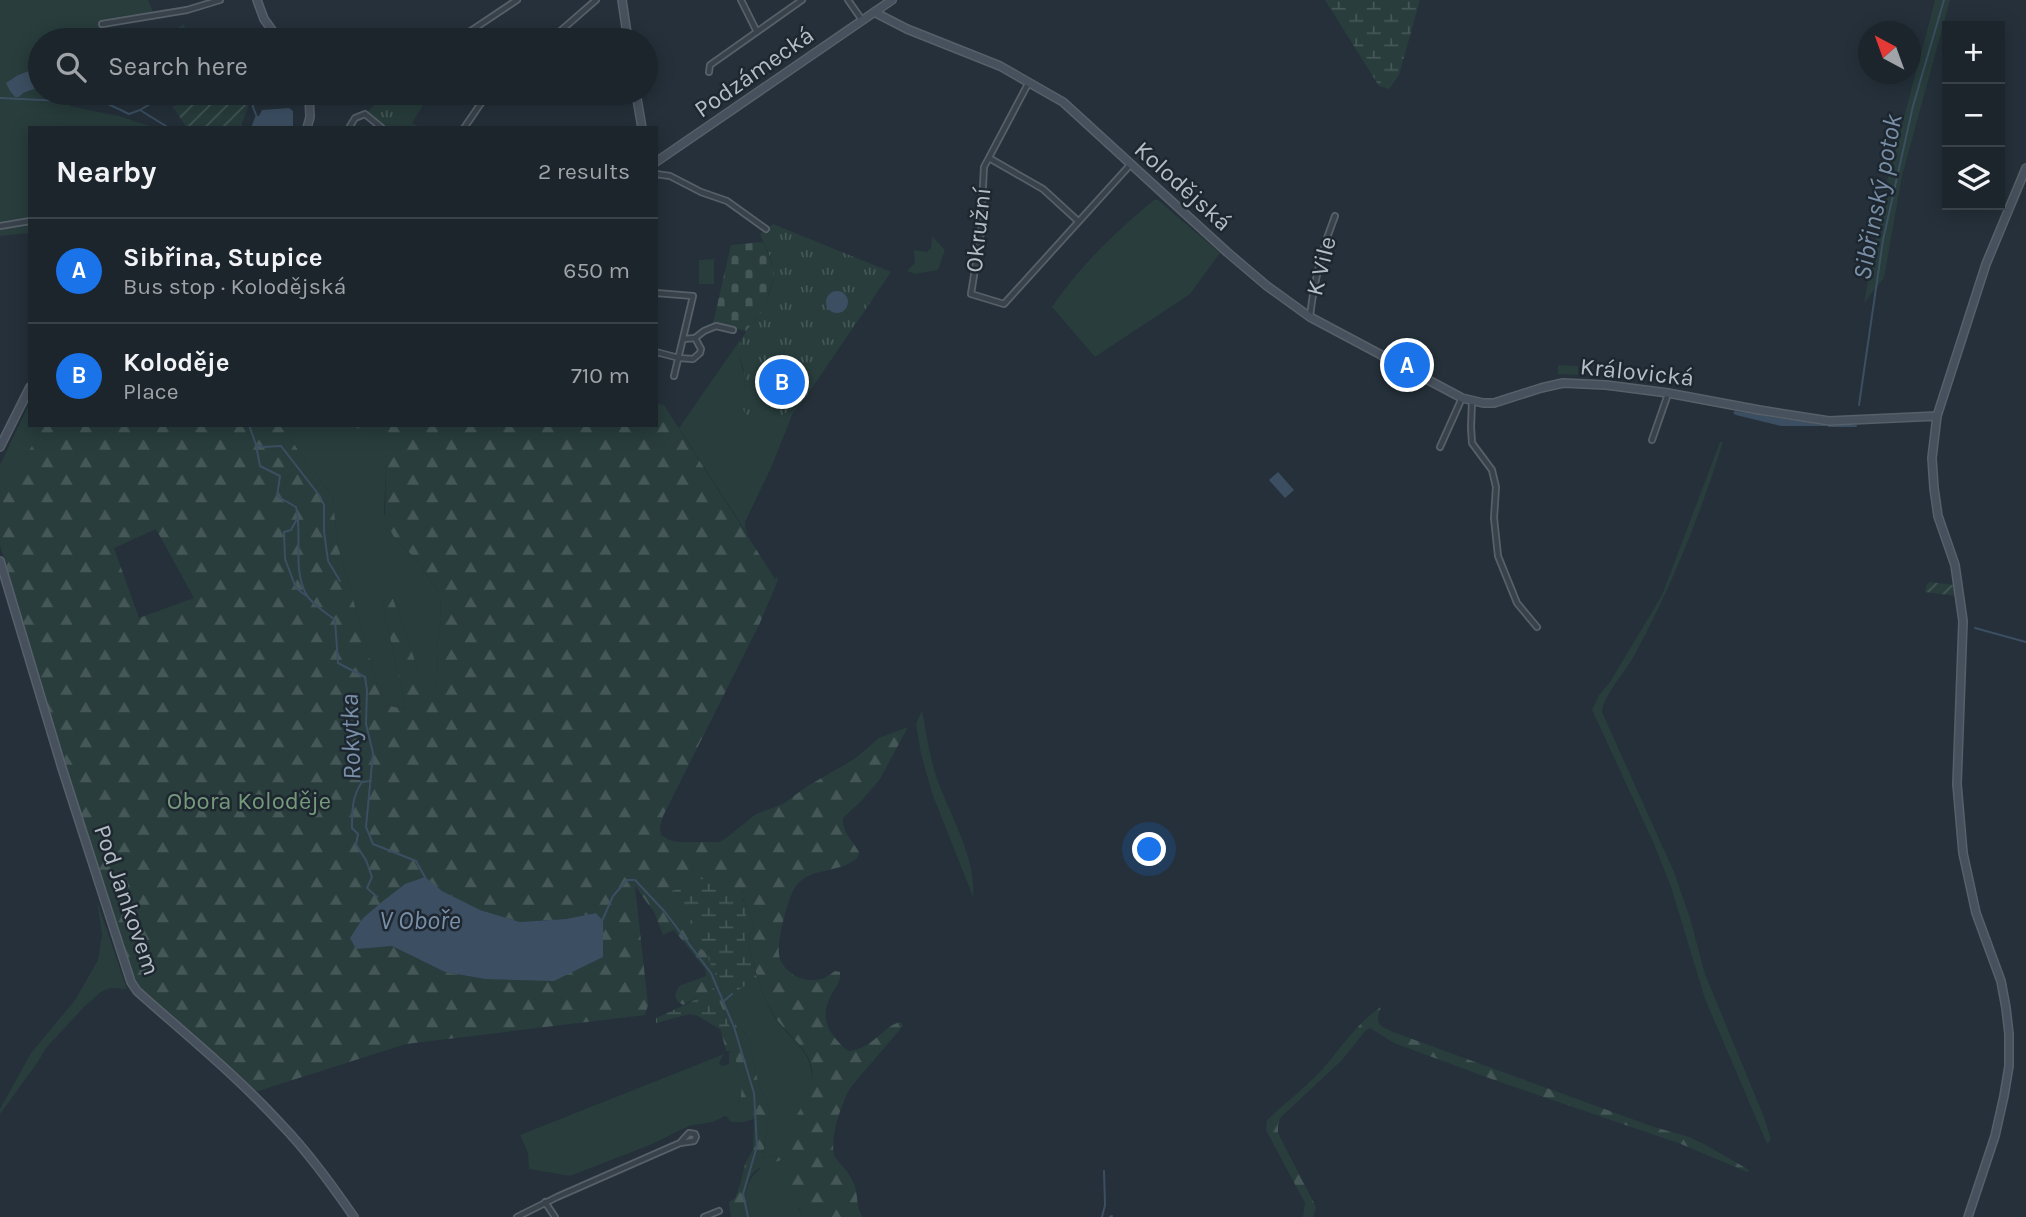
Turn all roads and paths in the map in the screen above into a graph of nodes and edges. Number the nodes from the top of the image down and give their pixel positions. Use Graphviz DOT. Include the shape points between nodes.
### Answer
graph roads {
  1 [pos="220,0"];
  2 [pos="257,0"];
  3 [pos="517,0"];
  4 [pos="596,0"];
  5 [pos="622,0"];
  6 [pos="741,0"];
  7 [pos="802,0"];
  8 [pos="848,0"];
  9 [pos="892,0"];
  10 [pos="874,12"];
  11 [pos="862,20"];
  12 [pos="102,24"];
  13 [pos="270,28"];
  14 [pos="475,28"];
  15 [pos="564,28"];
  16 [pos="626,28"];
  17 [pos="757,32"];
  18 [pos="709,72"];
  19 [pos="1029,82"];
  20 [pos="310,105"];
  21 [pos="480,105"];
  22 [pos="638,105"];
  23 [pos="308,126"];
  24 [pos="350,126"];
  25 [pos="380,126"];
  26 [pos="465,126"];
  27 [pos="642,126"];
  28 [pos="989,158"];
  29 [pos="658,161"];
  30 [pos="1130,165"];
  31 [pos="2026,168"];
  32 [pos="658,174"];
  33 [pos="1335,216"];
  34 [pos="28,221"];
  35 [pos="1079,221"];
  36 [pos="0,226"];
  37 [pos="766,229"];
  38 [pos="658,293"];
  39 [pos="1310,317"];
  40 [pos="733,330"];
  41 [pos="695,338"];
  42 [pos="684,339"];
  43 [pos="658,353"];
  44 [pos="679,358"];
  45 [pos="674,376"];
  46 [pos="28,391"];
  47 [pos="1668,393"];
  48 [pos="1462,398"];
  49 [pos="1472,401"];
  50 [pos="1937,416"];
  51 [pos="1652,440"];
  52 [pos="0,447"];
  53 [pos="1440,447"];
  54 [pos="0,561"];
  55 [pos="1537,626"];
  56 [pos="680,1143"];
  57 [pos="545,1202"];
  58 [pos="719,1211"];
  59 [pos="354,1217"];
  60 [pos="517,1217"];
  61 [pos="555,1217"];
  62 [pos="704,1217"];
  63 [pos="1968,1217"];
  1 -- 12 [label="street"];
  2 -- 13 [label="street"];
  3 -- 14 [label="street"];
  4 -- 15 [label="street"];
  5 -- 16 [label="street"];
  6 -- 17 [label="street"];
  7 -- 17 [label="street"];
  8 -- 11 [label="street"];
  9 -- 10 [label="street, Podzámecká"];
  10 -- 11 [label="street, Podzámecká"];
  10 -- 19 [label="street, Kolodějská"];
  11 -- 29 [label="street, Podzámecká"];
  17 -- 18 [label="street" via="710,65"];
  19 -- 28 [label="street, Okružní"];
  19 -- 30 [label="street, Kolodějská" via="1063,102"];
  20 -- 23 [label="street"];
  21 -- 26 [label="street"];
  22 -- 27 [label="street"];
  24 -- 25 [label="street" via="365,114"];
  28 -- 35 [label="street" via="1043,189"];
  28 -- 35 [label="street, Okružní" via="984,167 984,213 971,294 1004,304"];
  30 -- 35 [label="street, Okružní"];
  30 -- 39 [label="street, Kolodějská" via="1227,253"];
  31 -- 50 [label="street" via="1986,264"];
  32 -- 37 [label="street" via="727,201"];
  33 -- 39 [label="street, K Vile" via="1323,246"];
  34 -- 36 [label="street"];
  38 -- 42 [label="street" via="693,296"];
  39 -- 48 [label="street, Kolodějská"];
  40 -- 41 [label="street" via="716,326"];
  41 -- 42 [label="street"];
  41 -- 44 [label="street" via="701,349 697,356"];
  42 -- 44 [label="street"];
  43 -- 44 [label="street"];
  44 -- 45 [label="street"];
  46 -- 52 [label="street"];
  47 -- 49 [label="street, Královická" via="1563,383 1494,403"];
  47 -- 50 [label="street, Královická" via="1829,421"];
  47 -- 51 [label="street"];
  48 -- 49 [label="street, Královická"];
  48 -- 53 [label="street"];
  49 -- 55 [label="street" via="1472,443 1492,470 1496,487 1498,556 1517,603"];
  50 -- 63 [label="street" via="1934,488 1938,516 1955,565 1963,621 1956,749 1959,820 1969,884 2001,981 2009,1034 2004,1096"];
  54 -- 59 [label="street, Pod Jankovem" via="131,982 281,1123"];
  56 -- 57 [label="street"];
  57 -- 60 [label="street"];
  57 -- 61 [label="street"];
  58 -- 62 [label="street"];
}
